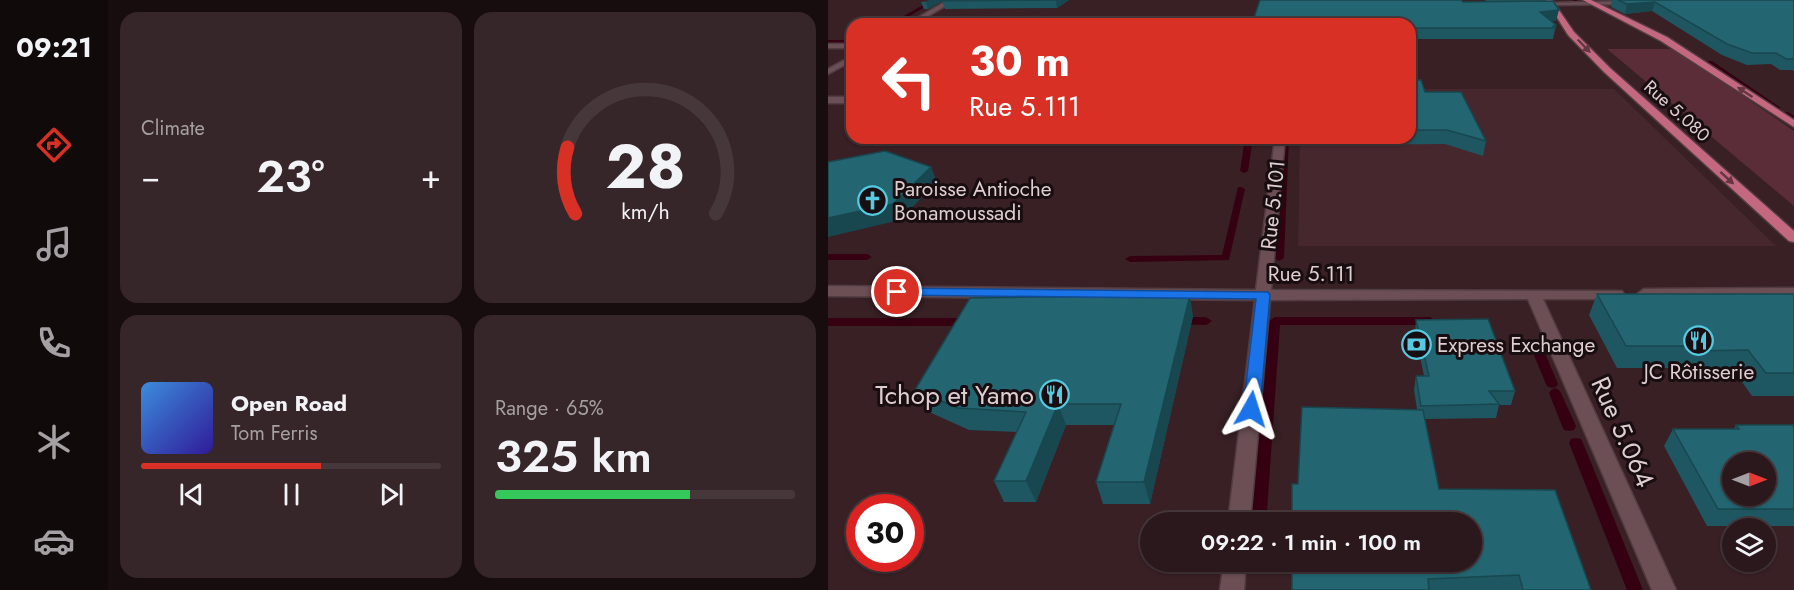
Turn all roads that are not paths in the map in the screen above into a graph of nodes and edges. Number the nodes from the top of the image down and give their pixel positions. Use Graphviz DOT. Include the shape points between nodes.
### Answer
graph roads {
  1 [pos="952,0"];
  2 [pos="1588,2"];
  3 [pos="1637,3"];
  4 [pos="1549,5"];
  5 [pos="920,18"];
  6 [pos="828,46"];
  7 [pos="846,46"];
  8 [pos="846,62"];
  9 [pos="828,72"];
  10 [pos="828,100"];
  11 [pos="846,100"];
  12 [pos="1792,121"];
  13 [pos="1279,144"];
  14 [pos="1794,238"];
  15 [pos="828,291"];
  16 [pos="1794,293"];
  17 [pos="1263,295"];
  18 [pos="1534,295"];
  19 [pos="1240,512"];
  20 [pos="1234,572"];
  21 [pos="1232,590"];
  22 [pos="1664,590"];
  1 -- 5 [label="street"];
  2 -- 3 [label="street"];
  2 -- 4 [label="street"];
  12 -- 2 [label="main road, one-way" via="1664,39"];
  4 -- 14 [label="main road, Rue 5.080, one-way" via="1607,70"];
  6 -- 7 [label="street"];
  8 -- 9 [label="street"];
  10 -- 11 [label="street"];
  13 -- 17 [label="street, Rue 5.101"];
  15 -- 17 [label="street, Rue 5.111"];
  16 -- 18 [label="street, Rue 5.111"];
  17 -- 18 [label="street, Rue 5.111"];
  17 -- 19 [label="street, Rue 5.101"];
  18 -- 22 [label="street, Rue 5.064"];
  20 -- 21 [label="street"];
}
